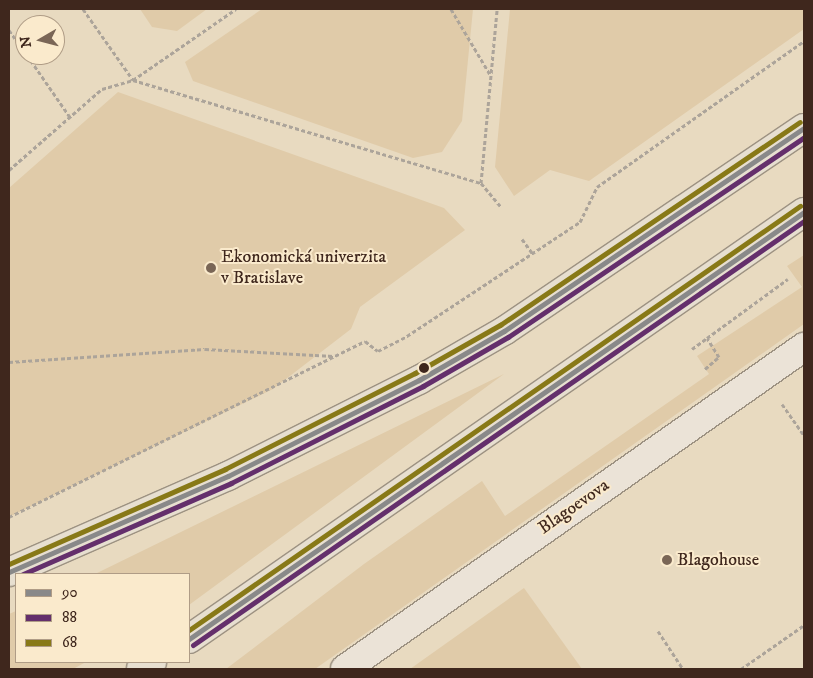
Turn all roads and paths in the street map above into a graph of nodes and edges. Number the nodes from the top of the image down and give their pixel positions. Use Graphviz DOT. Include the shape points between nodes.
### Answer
graph roads {
  1 [pos="83,9"];
  2 [pos="236,9"];
  3 [pos="450,9"];
  4 [pos="497,9"];
  5 [pos="804,41"];
  6 [pos="34,65"];
  7 [pos="491,76"];
  8 [pos="133,80"];
  9 [pos="70,117"];
  10 [pos="804,128"];
  11 [pos="9,170"];
  12 [pos="481,183"];
  13 [pos="500,206"];
  14 [pos="804,212"];
  15 [pos="522,239"];
  16 [pos="532,253"];
  17 [pos="788,279"];
  18 [pos="707,338"];
  19 [pos="804,347"];
  20 [pos="692,349"];
  21 [pos="335,356"];
  22 [pos="9,362"];
  23 [pos="705,369"];
  24 [pos="778,397"];
  25 [pos="804,436"];
  26 [pos="9,517"];
  27 [pos="9,572"];
  28 [pos="804,625"];
  29 [pos="658,631"];
  30 [pos="190,638"];
  31 [pos="345,669"];
  32 [pos="683,669"];
  33 [pos="741,669"];
  1 -- 8 [label="path"];
  2 -- 8 [label="path"];
  3 -- 7 [label="path"];
  4 -- 7 [label="path"];
  5 -- 16 [label="path" via="597,187 580,222"];
  6 -- 9 [label="path"];
  7 -- 12 [label="path"];
  8 -- 9 [label="path" via="102,89"];
  8 -- 12 [label="path"];
  9 -- 11 [label="path"];
  10 -- 27 [label="main road" via="504,331 419,380 228,476"];
  12 -- 13 [label="path"];
  14 -- 30 [label="main road"];
  15 -- 16 [label="path"];
  16 -- 21 [label="path" via="407,336 378,351 365,341"];
  17 -- 18 [label="path"];
  18 -- 20 [label="path"];
  18 -- 23 [label="path" via="719,357"];
  19 -- 31 [label="street, Blagoevova"];
  21 -- 22 [label="path" via="205,348"];
  21 -- 26 [label="path"];
  24 -- 25 [label="path"];
  28 -- 33 [label="path"];
  29 -- 32 [label="path"];
}
